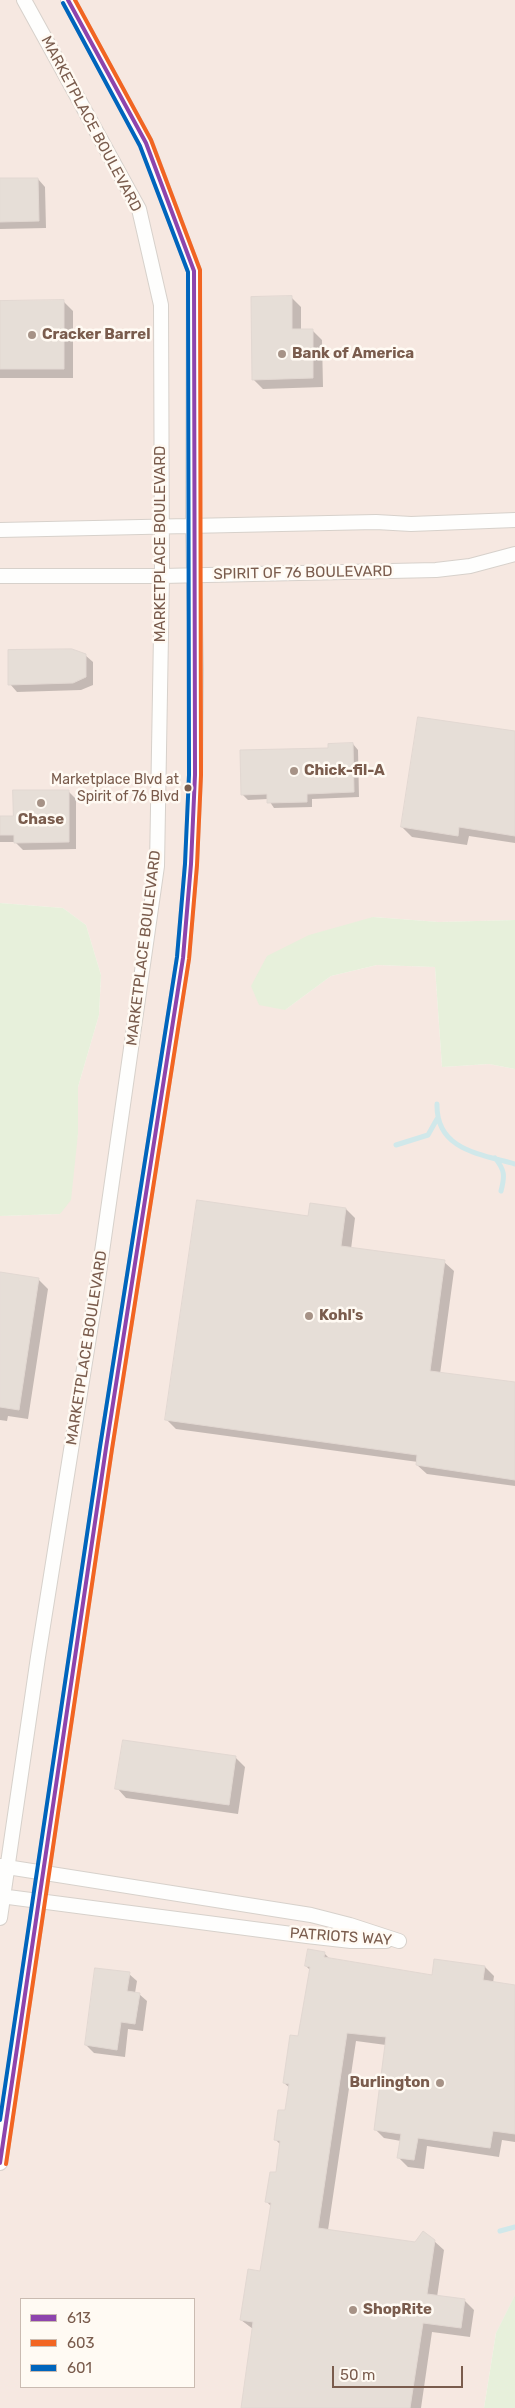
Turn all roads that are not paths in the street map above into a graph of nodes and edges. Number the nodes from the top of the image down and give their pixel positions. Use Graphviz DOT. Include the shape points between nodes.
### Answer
graph roads {
  1 [pos="24,0"];
  2 [pos="68,0"];
  3 [pos="515,520"];
  4 [pos="193,525"];
  5 [pos="162,527"];
  6 [pos="0,530"];
  7 [pos="515,554"];
  8 [pos="0,576"];
  9 [pos="162,576"];
  10 [pos="194,576"];
  11 [pos="4,1866"];
  12 [pos="42,1872"];
  13 [pos="1,1896"];
  14 [pos="38,1901"];
  15 [pos="0,1918"];
  16 [pos="0,2162"];
  1 -- 5 [label="street, MARKETPLACE BOULEVARD" via="139,209 161,305"];
  2 -- 4 [label="street" via="146,143 194,271"];
  3 -- 4 [label="street" via="421,524"];
  4 -- 5 [label="street"];
  4 -- 10 [label="street"];
  5 -- 6 [label="street"];
  5 -- 9 [label="street, MARKETPLACE BOULEVARD"];
  7 -- 10 [label="street, SPIRIT OF 76 BOULEVARD" via="470,566 436,570"];
  8 -- 9 [label="street, SPIRIT OF 76 BOULEVARD"];
  9 -- 10 [label="street, SPIRIT OF 76 BOULEVARD"];
  9 -- 11 [label="street, MARKETPLACE BOULEVARD" via="157,866 97,1287"];
  10 -- 12 [label="street" via="195,775 183,958"];
  11 -- 12 [label="street, PATRIOTS WAY"];
  11 -- 13 [label="street, MARKETPLACE BOULEVARD"];
  12 -- 14 [label="street"];
  12 -- 14 [label="street, PATRIOTS WAY" via="311,1915 350,1924 399,1942 351,1941"];
  13 -- 14 [label="street, PATRIOTS WAY"];
  13 -- 15 [label="street, MARKETPLACE BOULEVARD"];
  14 -- 16 [label="street"];
}
